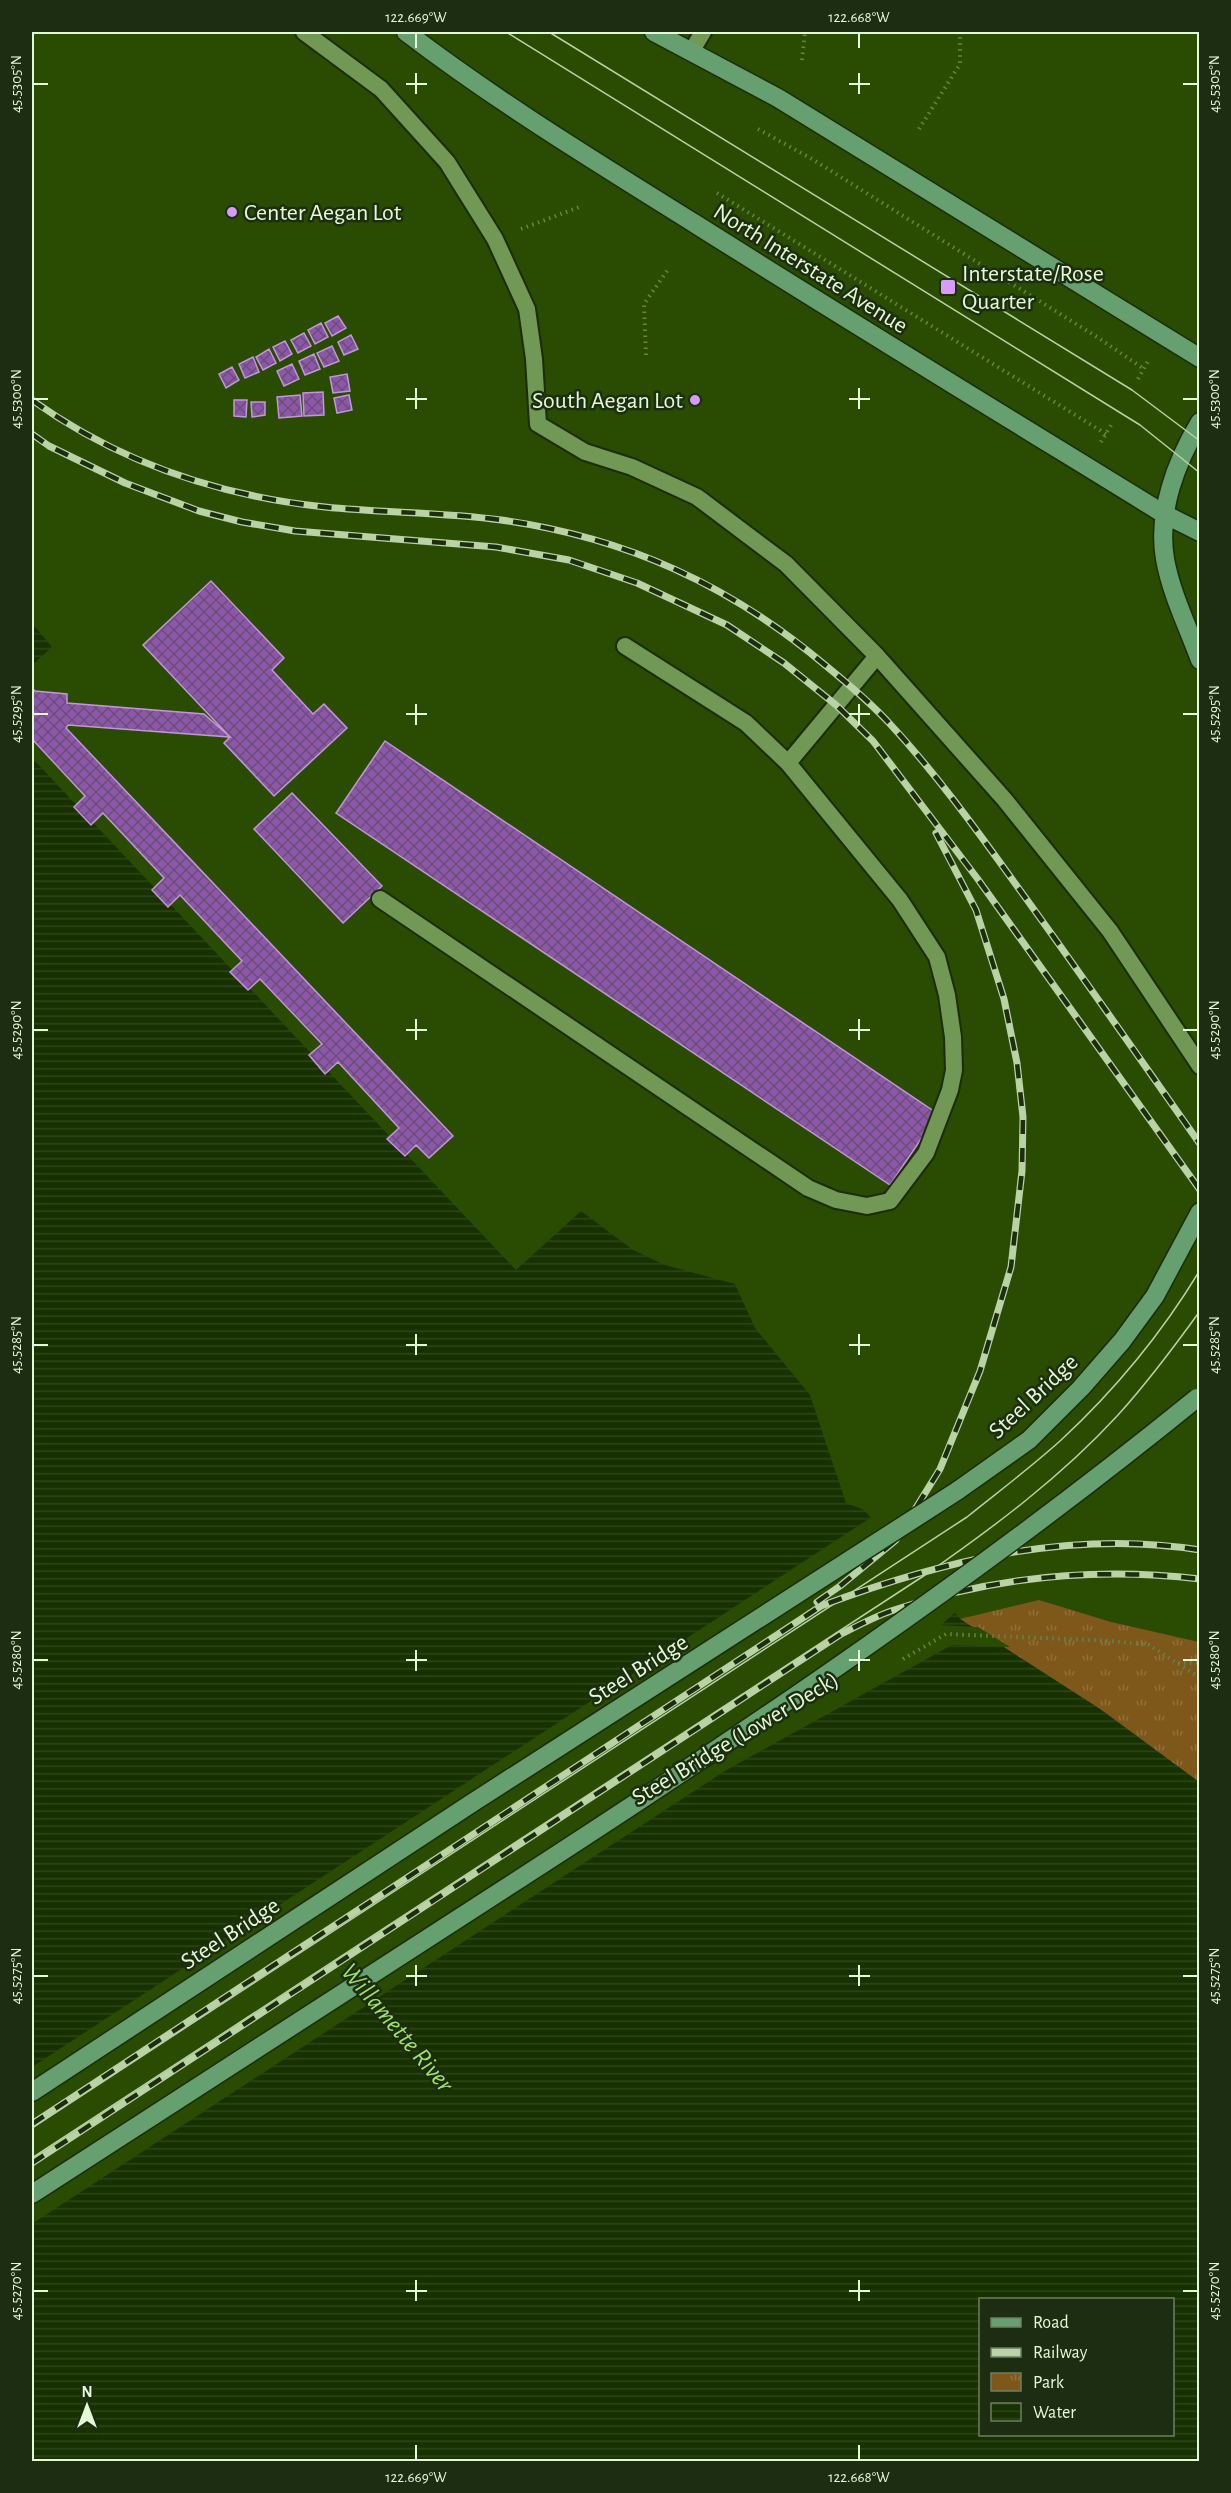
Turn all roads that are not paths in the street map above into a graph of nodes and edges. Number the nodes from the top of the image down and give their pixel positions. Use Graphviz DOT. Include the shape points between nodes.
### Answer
graph roads {
  1 [pos="304,32"];
  2 [pos="406,32"];
  3 [pos="654,32"];
  4 [pos="703,32"];
  5 [pos="691,51"];
  6 [pos="1200,358"];
  7 [pos="1200,422"];
  8 [pos="1164,514"];
  9 [pos="1200,532"];
  10 [pos="625,646"];
  11 [pos="877,656"];
  12 [pos="1200,660"];
  13 [pos="789,763"];
  14 [pos="380,899"];
  15 [pos="1200,1066"];
  16 [pos="1200,1212"];
  17 [pos="1200,1396"];
  18 [pos="32,2092"];
  19 [pos="32,2194"];
  1 -- 11 [label="lane" via="388,97 447,162 495,239 526,309 538,424 585,452 632,467 697,497 786,564"];
  2 -- 8 [label="main road, North Interstate Avenue" via="568,146"];
  3 -- 5 [label="main road"];
  4 -- 5 [label="lane"];
  5 -- 6 [label="main road" via="778,98"];
  7 -- 8 [label="main road" via="1181,458"];
  8 -- 9 [label="main road, North Interstate Avenue"];
  8 -- 12 [label="main road" via="1168,573"];
  10 -- 13 [label="lane" via="746,723"];
  11 -- 13 [label="lane"];
  11 -- 15 [label="lane" via="1005,800 1110,931"];
  13 -- 14 [label="lane" via="900,900 937,957 947,995 953,1037 950,1090 926,1153 890,1201 867,1206 836,1200 808,1188"];
  16 -- 18 [label="main road, Steel Bridge, bridge" via="1155,1296 1122,1341 1029,1440 957,1491 462,1809"];
  17 -- 19 [label="main road, bridge" via="1116,1464 898,1624 594,1831"];
}
